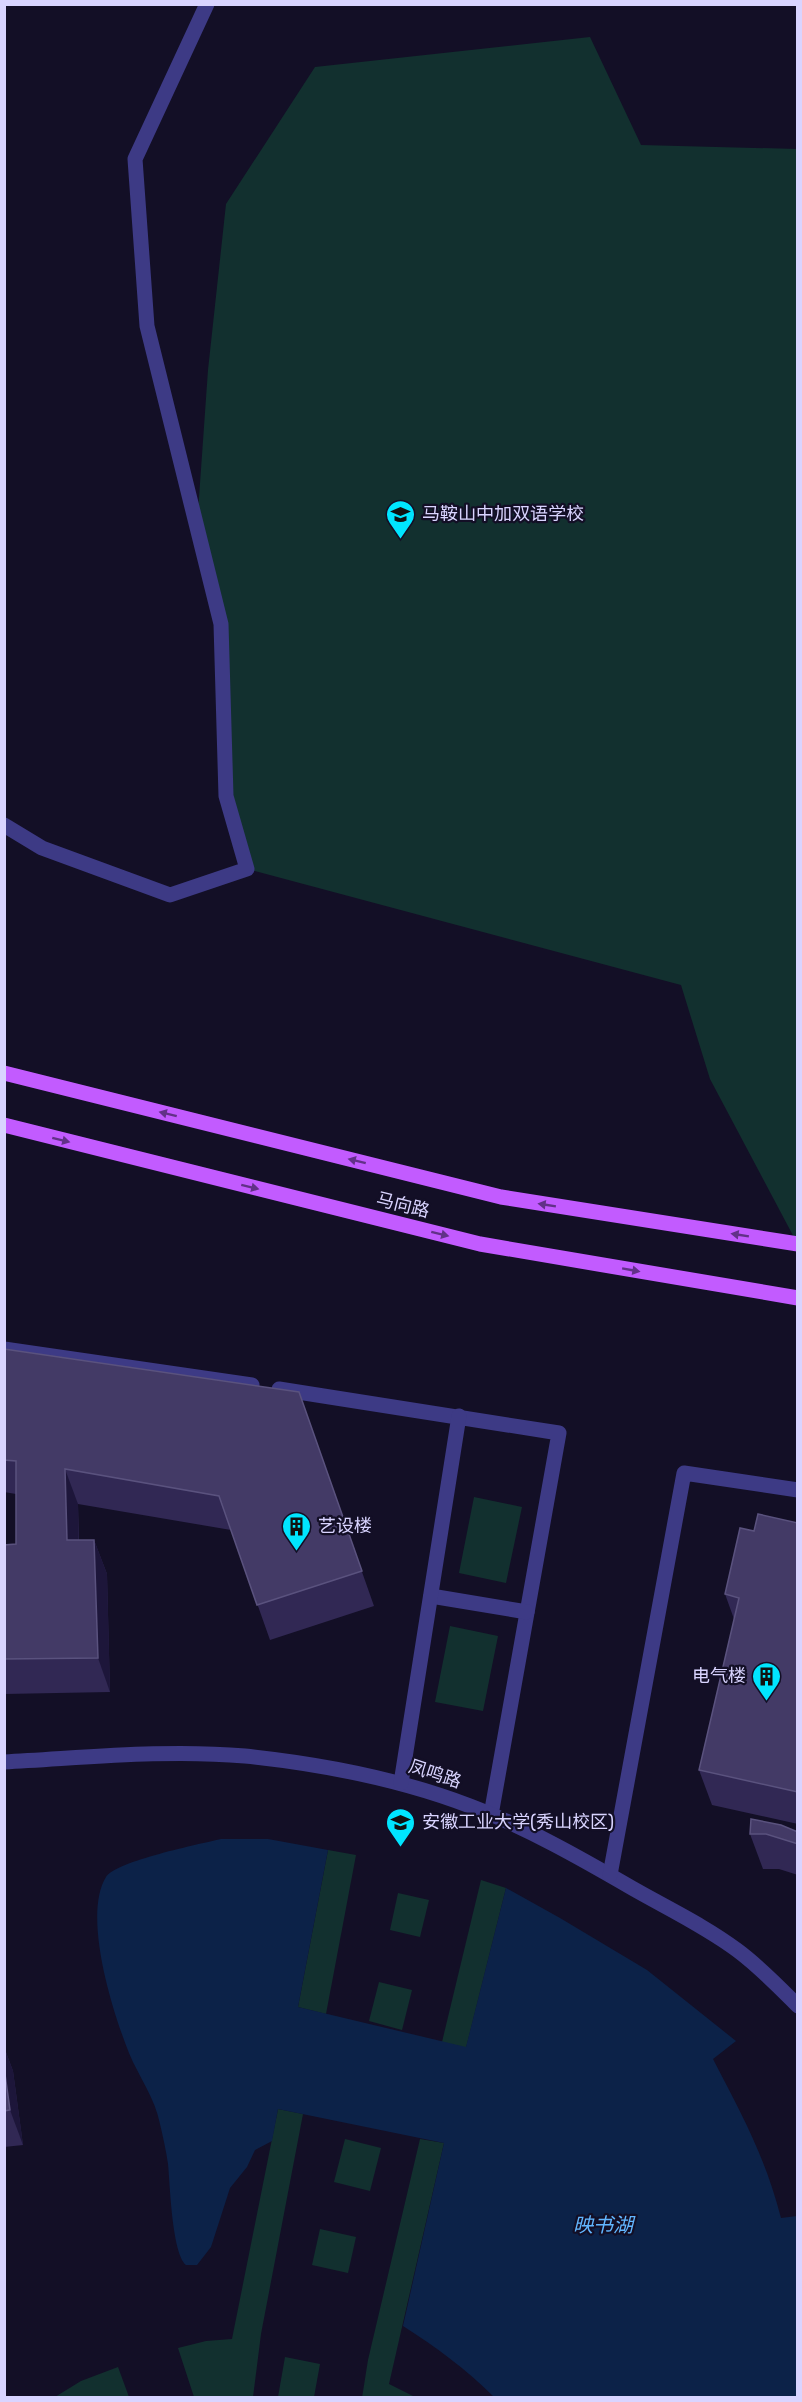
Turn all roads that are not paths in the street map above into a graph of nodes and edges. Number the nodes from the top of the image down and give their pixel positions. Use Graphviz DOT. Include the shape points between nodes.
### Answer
graph roads {
  1 [pos="207,4"];
  2 [pos="4,825"];
  3 [pos="4,1074"];
  4 [pos="4,1125"];
  5 [pos="798,1244"];
  6 [pos="798,1298"];
  7 [pos="4,1349"];
  8 [pos="459,1416"];
  9 [pos="798,1490"];
  10 [pos="430,1596"];
  11 [pos="527,1612"];
  12 [pos="4,1762"];
  13 [pos="401,1783"];
  14 [pos="491,1815"];
  15 [pos="610,1875"];
  16 [pos="798,2006"];
  1 -- 2 [label="street" via="135,159 147,326 221,624 226,796 248,869 170,895 42,848"];
  5 -- 3 [label="main road, 马向路, one-way" via="501,1197"];
  4 -- 6 [label="main road, 马向路, one-way" via="480,1244"];
  7 -- 8 [label="street"];
  8 -- 10 [label="street"];
  8 -- 11 [label="street" via="559,1433"];
  9 -- 15 [label="street" via="684,1473"];
  10 -- 11 [label="street"];
  10 -- 13 [label="street"];
  11 -- 14 [label="street"];
  12 -- 13 [label="street, 凤鸣路" via="147,1754 243,1756 342,1769"];
  13 -- 14 [label="street, 凤鸣路"];
  14 -- 15 [label="street, 凤鸣路"];
  15 -- 16 [label="street, 凤鸣路" via="736,1949"];
}
